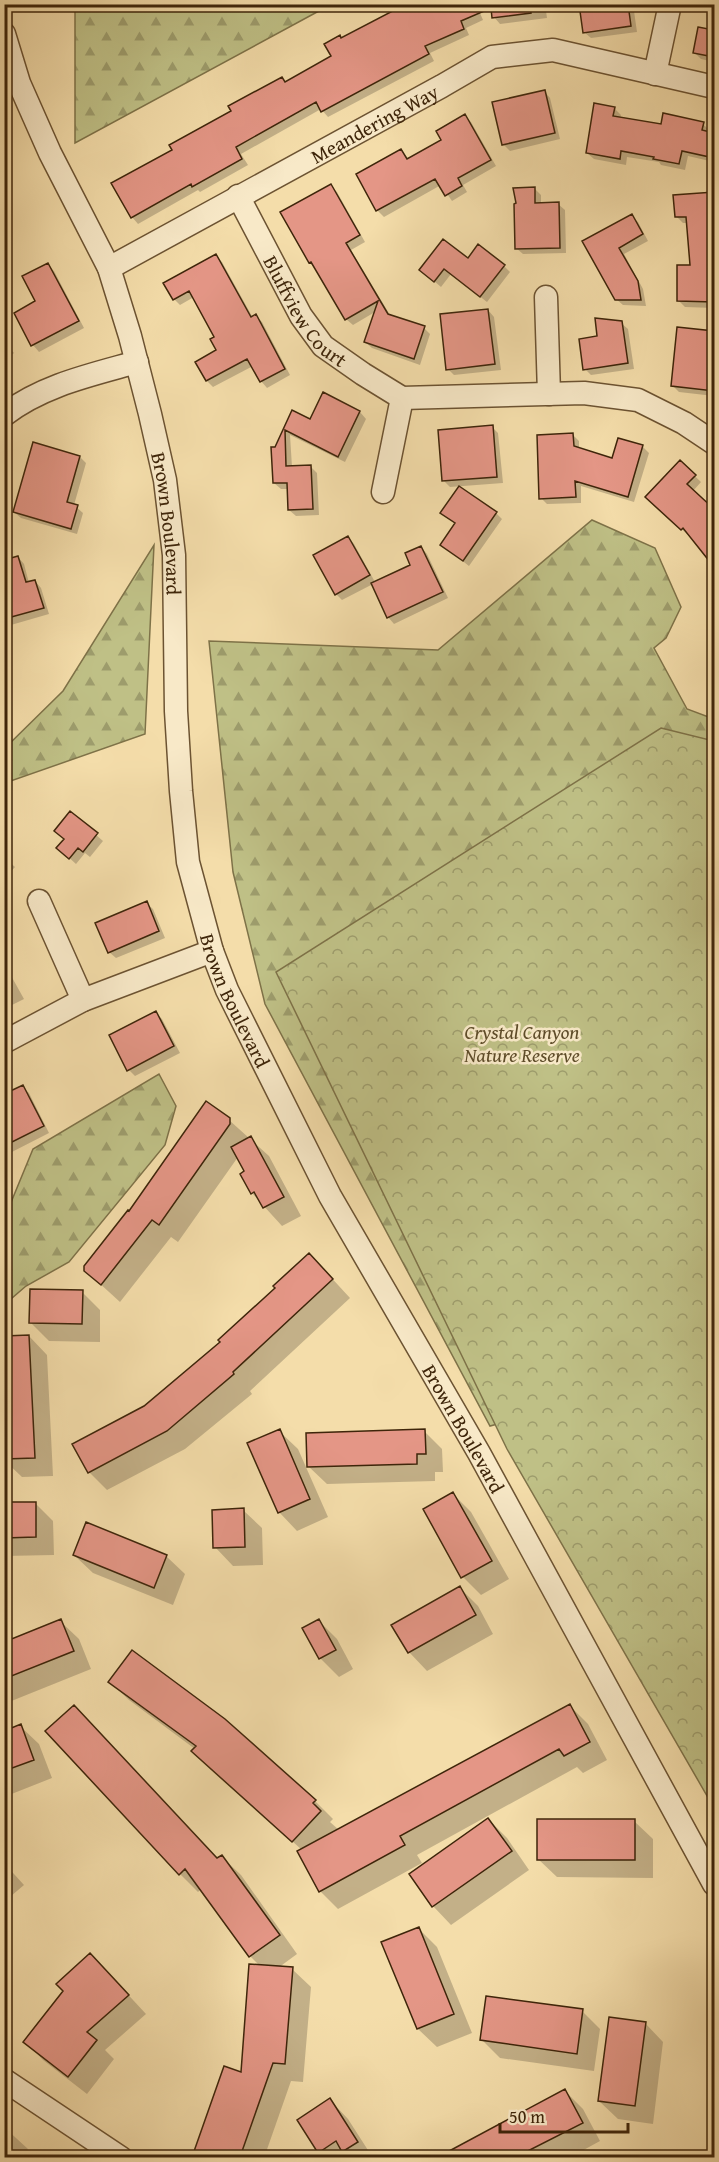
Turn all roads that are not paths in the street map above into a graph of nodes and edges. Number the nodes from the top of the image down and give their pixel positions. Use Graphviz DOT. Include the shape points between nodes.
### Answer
graph roads {
  1 [pos="670,4"];
  2 [pos="4,34"];
  3 [pos="655,75"];
  4 [pos="714,87"];
  5 [pos="238,196"];
  6 [pos="109,268"];
  7 [pos="546,297"];
  8 [pos="137,362"];
  9 [pos="549,394"];
  10 [pos="402,398"];
  11 [pos="4,415"];
  12 [pos="714,440"];
  13 [pos="384,492"];
  14 [pos="39,901"];
  15 [pos="212,951"];
  16 [pos="83,1000"];
  17 [pos="4,1042"];
  18 [pos="714,1884"];
  19 [pos="4,2080"];
  20 [pos="121,2157"];
  1 -- 3 [label="street"];
  2 -- 6 [label="street, Brown Boulevard" via="19,83 50,153"];
  3 -- 4 [label="street, Meandering Way"];
  3 -- 5 [label="street, Meandering Way" via="553,50 492,57"];
  5 -- 6 [label="street, Meandering Way"];
  5 -- 10 [label="street, Bluffview Court" via="301,316 323,346"];
  6 -- 8 [label="street, Brown Boulevard"];
  7 -- 9 [label="street"];
  8 -- 11 [label="street" via="62,383"];
  8 -- 15 [label="street, Brown Boulevard" via="165,480 174,555 176,711 188,862"];
  9 -- 10 [label="street"];
  9 -- 12 [label="street" via="584,393 638,400"];
  10 -- 13 [label="street"];
  14 -- 16 [label="street"];
  15 -- 16 [label="street"];
  15 -- 18 [label="street, Brown Boulevard" via="245,1029 330,1196 479,1453"];
  16 -- 17 [label="street"];
  19 -- 20 [label="street"];
}
